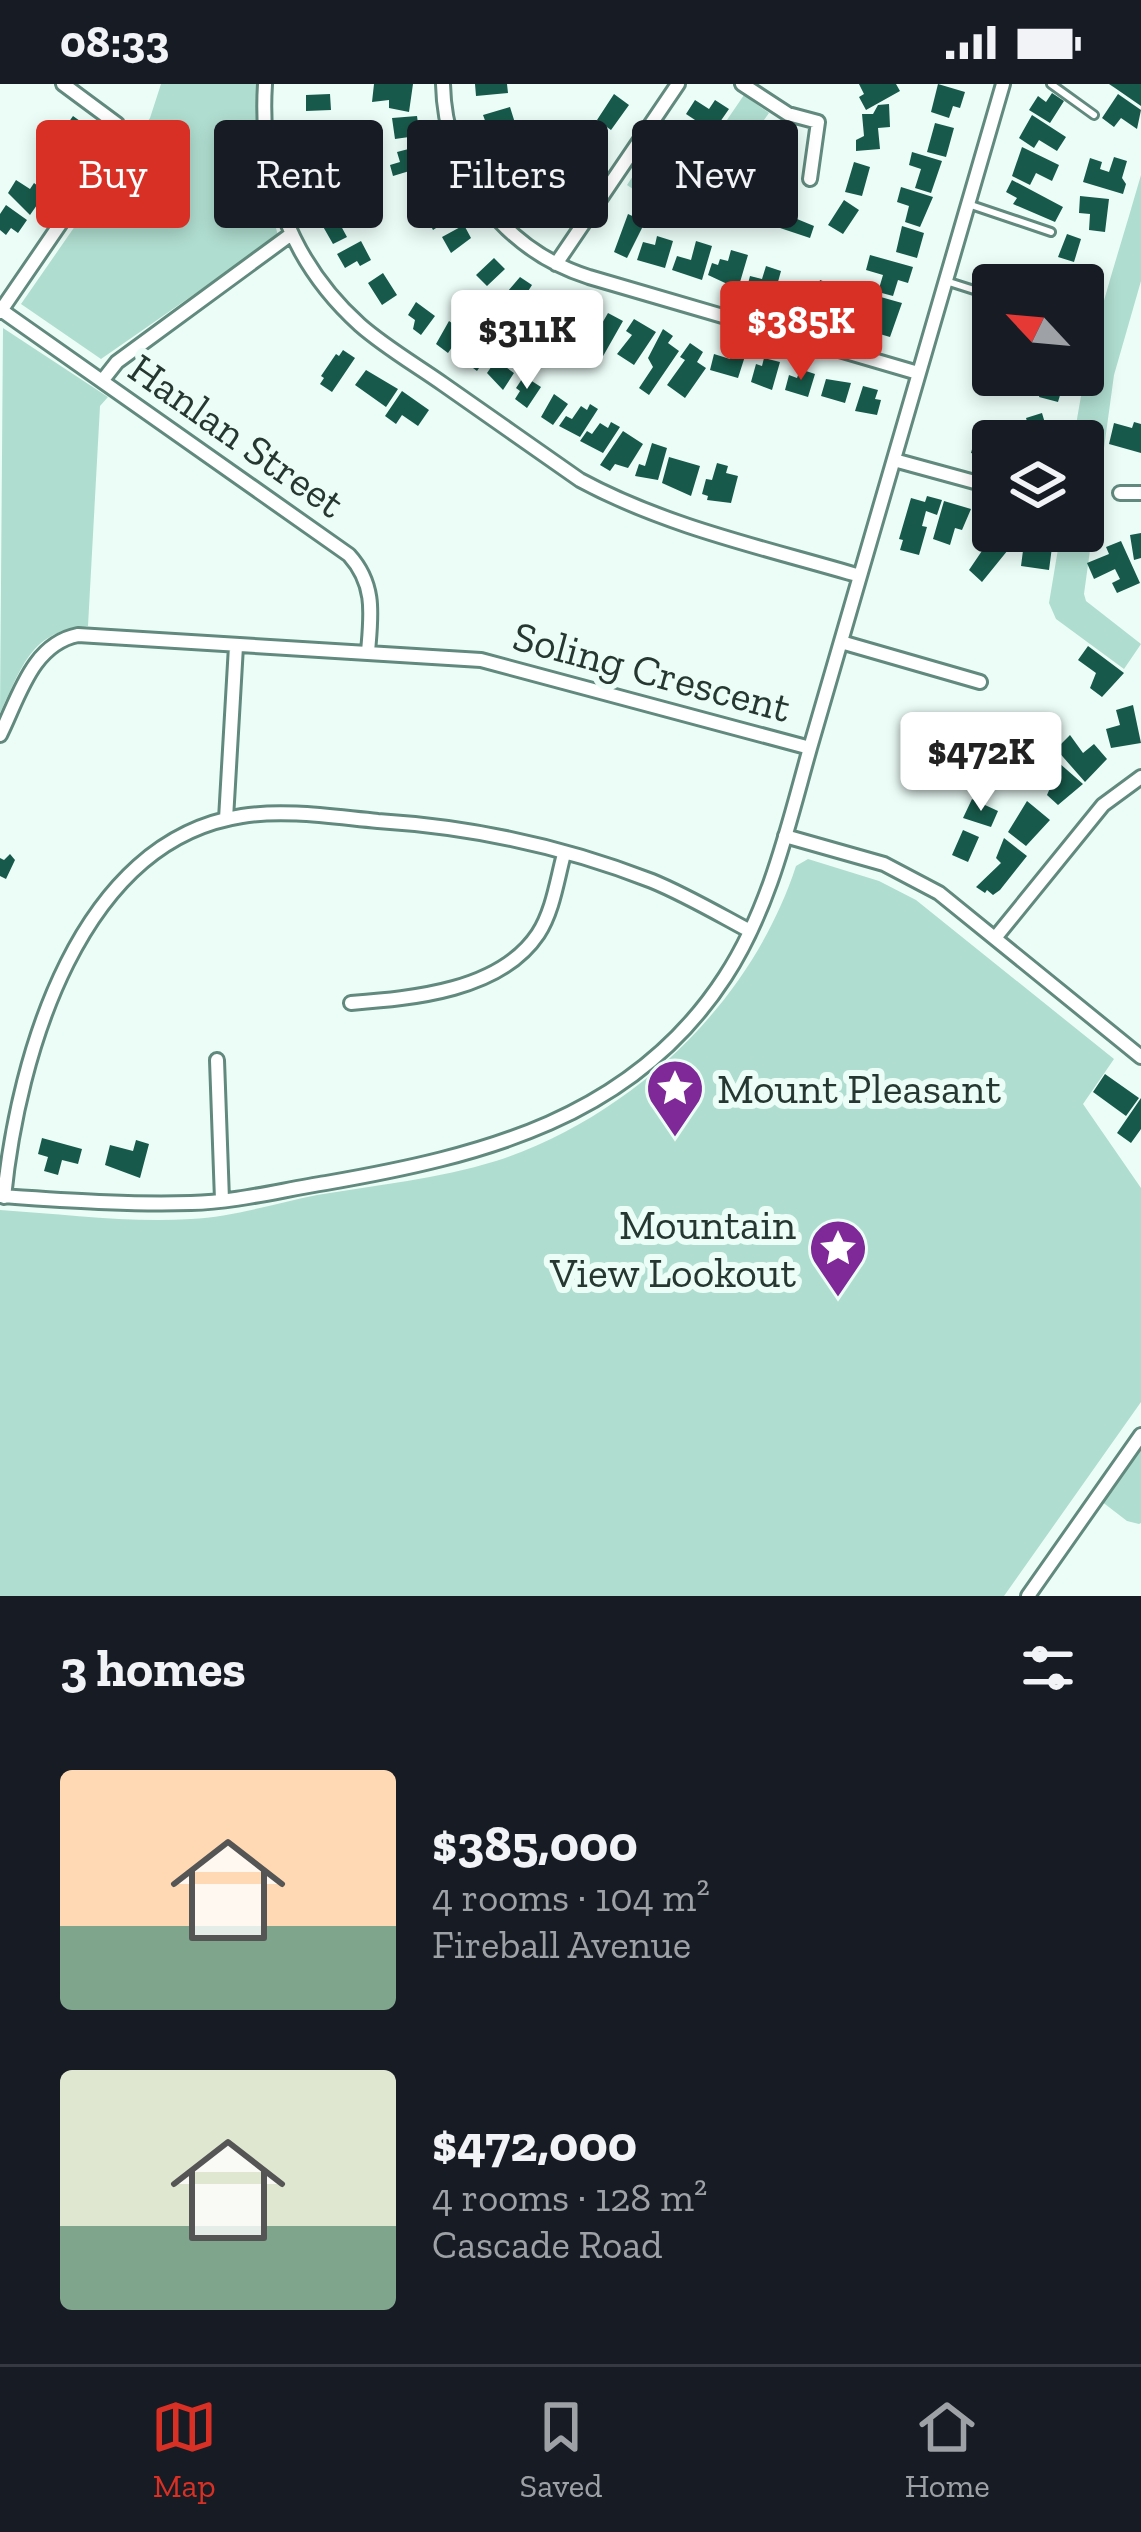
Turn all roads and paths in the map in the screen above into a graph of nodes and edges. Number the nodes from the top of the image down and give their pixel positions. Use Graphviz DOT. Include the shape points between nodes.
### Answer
graph roads {
  1 [pos="63,84"];
  2 [pos="266,84"];
  3 [pos="443,84"];
  4 [pos="678,84"];
  5 [pos="742,84"];
  6 [pos="1003,84"];
  7 [pos="1051,84"];
  8 [pos="1094,115"];
  9 [pos="810,179"];
  10 [pos="968,204"];
  11 [pos="1051,232"];
  12 [pos="290,235"];
  13 [pos="556,264"];
  14 [pos="945,281"];
  15 [pos="972,289"];
  16 [pos="0,311"];
  17 [pos="918,373"];
  18 [pos="102,381"];
  19 [pos="894,460"];
  20 [pos="972,482"];
  21 [pos="1141,493"];
  22 [pos="1120,494"];
  23 [pos="860,576"];
  24 [pos="841,642"];
  25 [pos="236,646"];
  26 [pos="368,652"];
  27 [pos="980,682"];
  28 [pos="0,735"];
  29 [pos="810,748"];
  30 [pos="1141,777"];
  31 [pos="226,819"];
  32 [pos="785,836"];
  33 [pos="564,854"];
  34 [pos="750,931"];
  35 [pos="994,938"];
  36 [pos="351,1004"];
  37 [pos="1141,1057"];
  38 [pos="217,1060"];
  39 [pos="2,1197"];
  40 [pos="223,1200"];
  41 [pos="1141,1435"];
  42 [pos="1028,1596"];
  1 -- 16 [label="street" via="110,117 121,135"];
  2 -- 12 [label="street" via="270,173"];
  3 -- 13 [label="street" via="454,150 472,187 509,231"];
  4 -- 13 [label="street"];
  5 -- 9 [label="street" via="788,114 818,122"];
  6 -- 10 [label="street"];
  7 -- 8 [label="lane"];
  10 -- 11 [label="lane"];
  10 -- 14 [label="street"];
  12 -- 18 [label="street"];
  12 -- 23 [label="street" via="363,328 580,480 654,515"];
  13 -- 17 [label="street"];
  14 -- 15 [label="lane"];
  14 -- 17 [label="street"];
  16 -- 18 [label="street, Hanlan Street"];
  17 -- 19 [label="street"];
  18 -- 26 [label="street, Hanlan Street" via="350,555 371,596"];
  19 -- 20 [label="street"];
  19 -- 23 [label="street"];
  21 -- 22 [label="street"];
  23 -- 24 [label="street"];
  24 -- 27 [label="street"];
  24 -- 29 [label="street"];
  25 -- 26 [label="street, Soling Crescent"];
  25 -- 28 [label="street, Soling Crescent" via="63,638 39,656"];
  25 -- 31 [label="street"];
  26 -- 29 [label="street, Soling Crescent" via="518,667"];
  29 -- 32 [label="street, Soling Crescent"];
  30 -- 35 [label="street" via="1103,805"];
  31 -- 33 [label="street" via="279,814 445,825"];
  31 -- 39 [label="street" via="149,855 95,913 40,1030"];
  32 -- 34 [label="street, Soling Crescent"];
  32 -- 35 [label="street" via="884,864 939,893"];
  33 -- 34 [label="street" via="658,883"];
  33 -- 36 [label="street" via="544,924 513,959 444,990"];
  34 -- 40 [label="street, Soling Crescent" via="694,1017 626,1079 560,1119 418,1167"];
  35 -- 37 [label="street"];
  38 -- 40 [label="street"];
  39 -- 40 [label="street, Soling Crescent"];
  41 -- 42 [label="street"];
}
